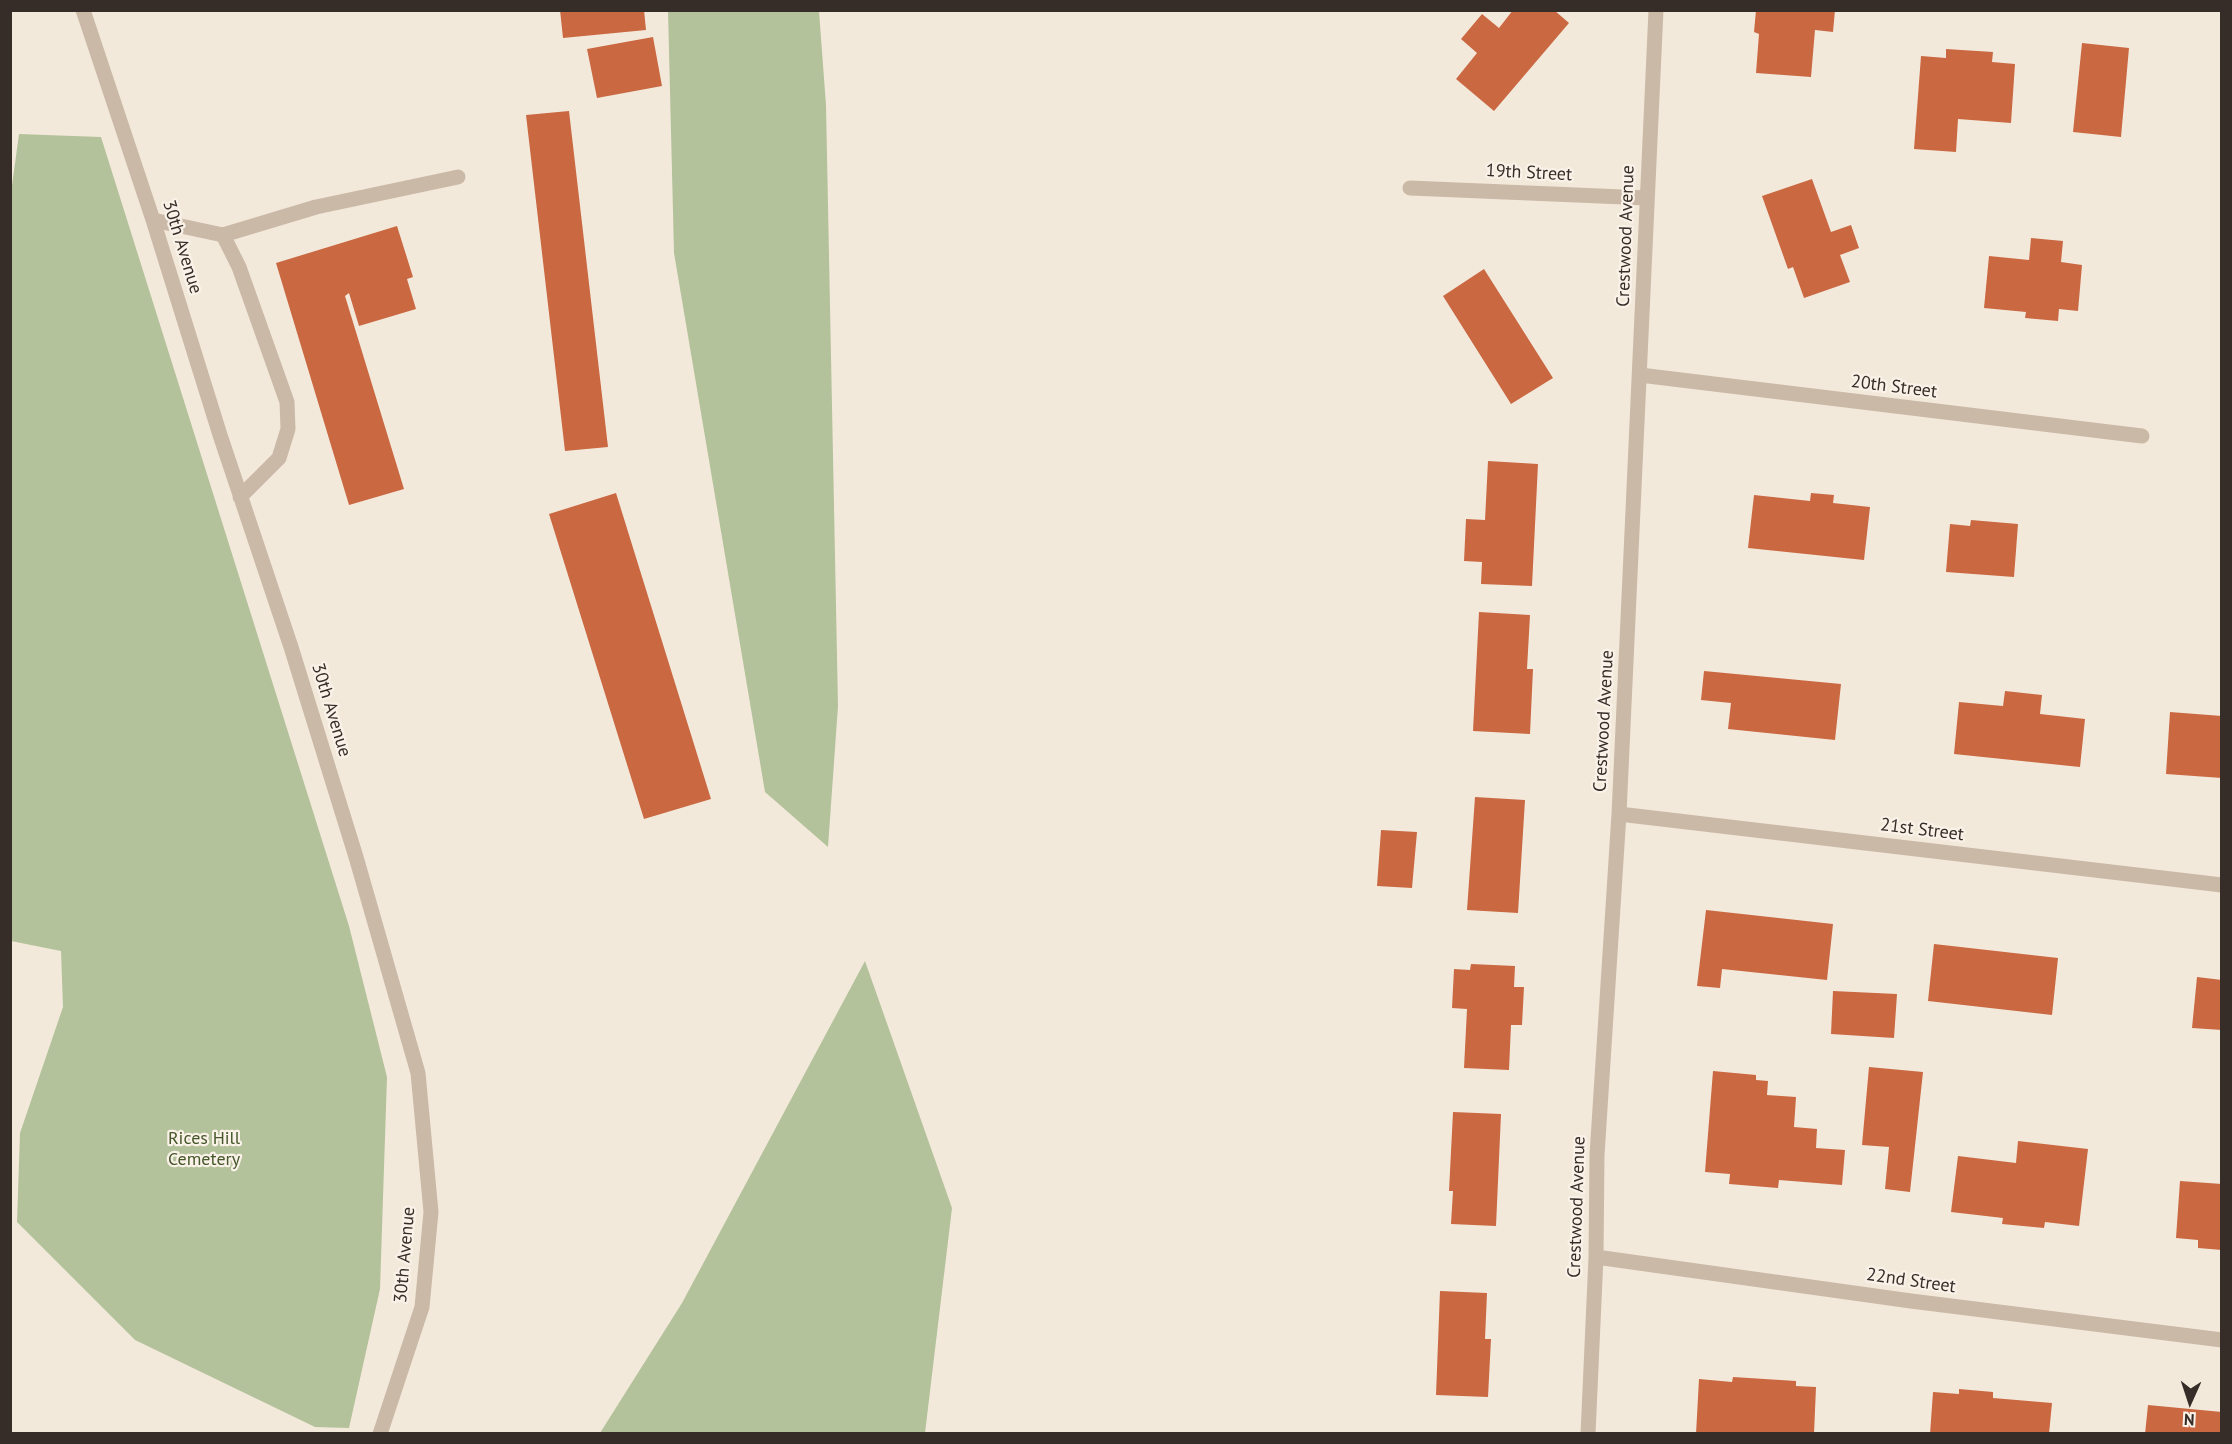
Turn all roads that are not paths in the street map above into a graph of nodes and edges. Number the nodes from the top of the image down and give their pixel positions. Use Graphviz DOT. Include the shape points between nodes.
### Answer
graph roads {
  1 [pos="83,10"];
  2 [pos="1656,10"];
  3 [pos="458,177"];
  4 [pos="1410,188"];
  5 [pos="1647,198"];
  6 [pos="153,220"];
  7 [pos="223,236"];
  8 [pos="1640,375"];
  9 [pos="2142,436"];
  10 [pos="240,497"];
  11 [pos="1619,814"];
  12 [pos="2222,885"];
  13 [pos="1596,1257"];
  14 [pos="2222,1340"];
  15 [pos="380,1434"];
  16 [pos="1588,1434"];
  1 -- 6 [label="street, 30th Avenue"];
  2 -- 5 [label="street, Crestwood Avenue"];
  3 -- 7 [label="street" via="316,207"];
  4 -- 5 [label="street, 19th Street"];
  5 -- 8 [label="street, Crestwood Avenue"];
  6 -- 7 [label="street"];
  6 -- 10 [label="street, 30th Avenue"];
  7 -- 10 [label="street" via="239,267 287,402 288,429 279,458"];
  8 -- 9 [label="street, 20th Street"];
  8 -- 11 [label="street, Crestwood Avenue"];
  10 -- 15 [label="street, 30th Avenue" via="349,834 418,1073 431,1212 422,1307"];
  11 -- 12 [label="street, 21st Street"];
  11 -- 13 [label="street, Crestwood Avenue" via="1598,1155"];
  13 -- 14 [label="street, 22nd Street"];
  13 -- 16 [label="street, Crestwood Avenue"];
}
